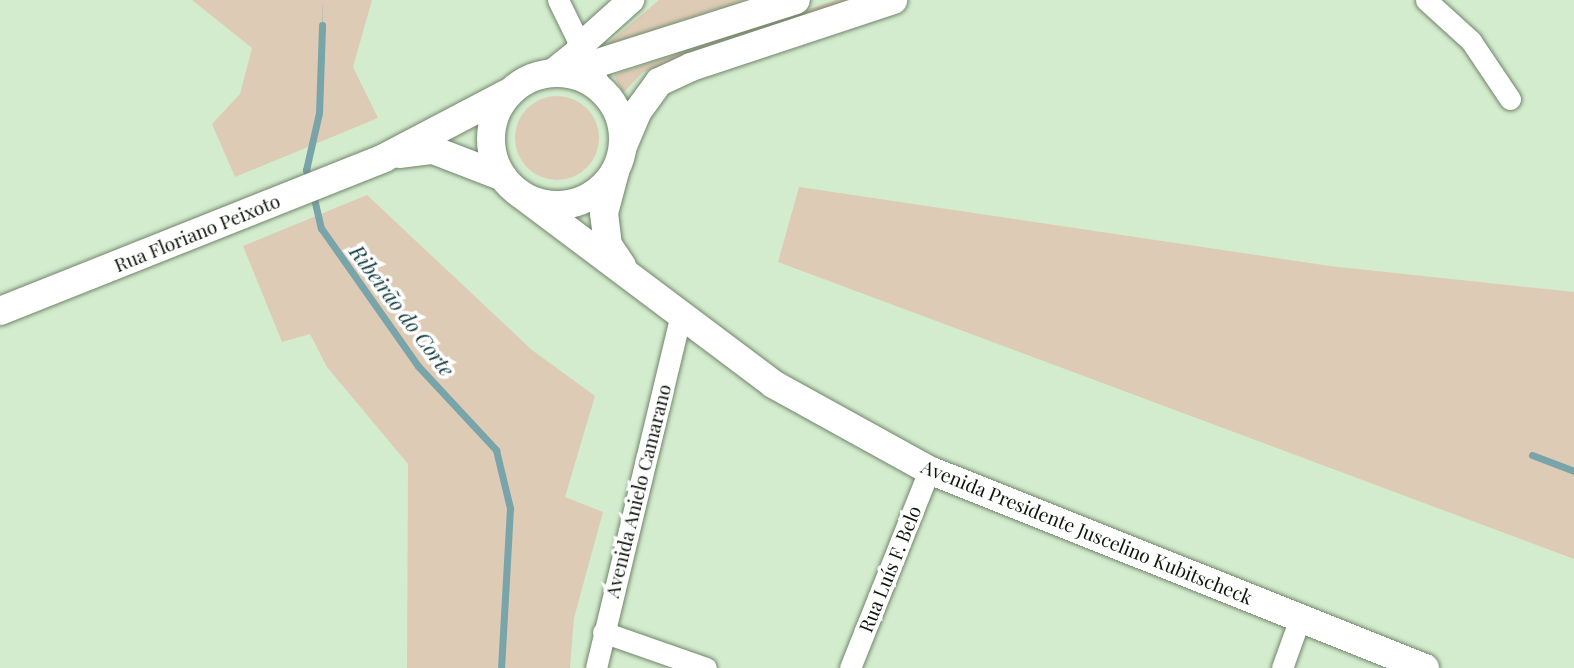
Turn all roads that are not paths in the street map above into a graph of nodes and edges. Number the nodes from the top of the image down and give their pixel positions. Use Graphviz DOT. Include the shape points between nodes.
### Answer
graph roads {
  1 [pos="558,0"];
  2 [pos="631,0"];
  3 [pos="796,0"];
  4 [pos="892,0"];
  5 [pos="1426,0"];
  6 [pos="570,65"];
  7 [pos="508,93"];
  8 [pos="1510,99"];
  9 [pos="389,156"];
  10 [pos="619,159"];
  11 [pos="511,185"];
  12 [pos="626,271"];
  13 [pos="0,311"];
  14 [pos="681,314"];
  15 [pos="929,470"];
  16 [pos="1300,618"];
  17 [pos="603,632"];
  18 [pos="596,668"];
  19 [pos="706,668"];
  20 [pos="850,668"];
  21 [pos="1282,668"];
  22 [pos="1425,668"];
  1 -- 6 [label="street"];
  2 -- 6 [label="street"];
  3 -- 6 [label="main road"];
  4 -- 10 [label="main road, Avenida Presidente Juscelino Kubitscheck" via="691,67 659,82 638,111"];
  5 -- 8 [label="street" via="1471,41"];
  6 -- 7 [label="main road"];
  6 -- 10 [label="main road" via="603,92 622,128"];
  7 -- 9 [label="main road, Rua Floriano Peixoto"];
  7 -- 11 [label="main road" via="490,134 493,157"];
  9 -- 11 [label="main road, Rua Floriano Peixoto" via="433,150"];
  9 -- 13 [label="main road, Rua Floriano Peixoto"];
  10 -- 11 [label="main road" via="604,186 563,204 540,202"];
  10 -- 12 [label="main road, Avenida Presidente Juscelino Kubitscheck" via="606,197 606,229 608,245"];
  11 -- 12 [label="main road, Avenida Presidente Juscelino Kubitscheck"];
  12 -- 14 [label="main road, Avenida Presidente Juscelino Kubitscheck"];
  14 -- 15 [label="main road, Avenida Presidente Juscelino Kubitscheck" via="773,384"];
  14 -- 17 [label="street, Avenida Anielo Camarano"];
  15 -- 16 [label="main road, Avenida Presidente Juscelino Kubitscheck"];
  15 -- 20 [label="street, Rua Luís F. Belo"];
  16 -- 21 [label="street"];
  16 -- 22 [label="main road, Avenida Presidente Juscelino Kubitscheck"];
  17 -- 18 [label="street, Avenida Anielo Camarano"];
  17 -- 19 [label="street"];
}
